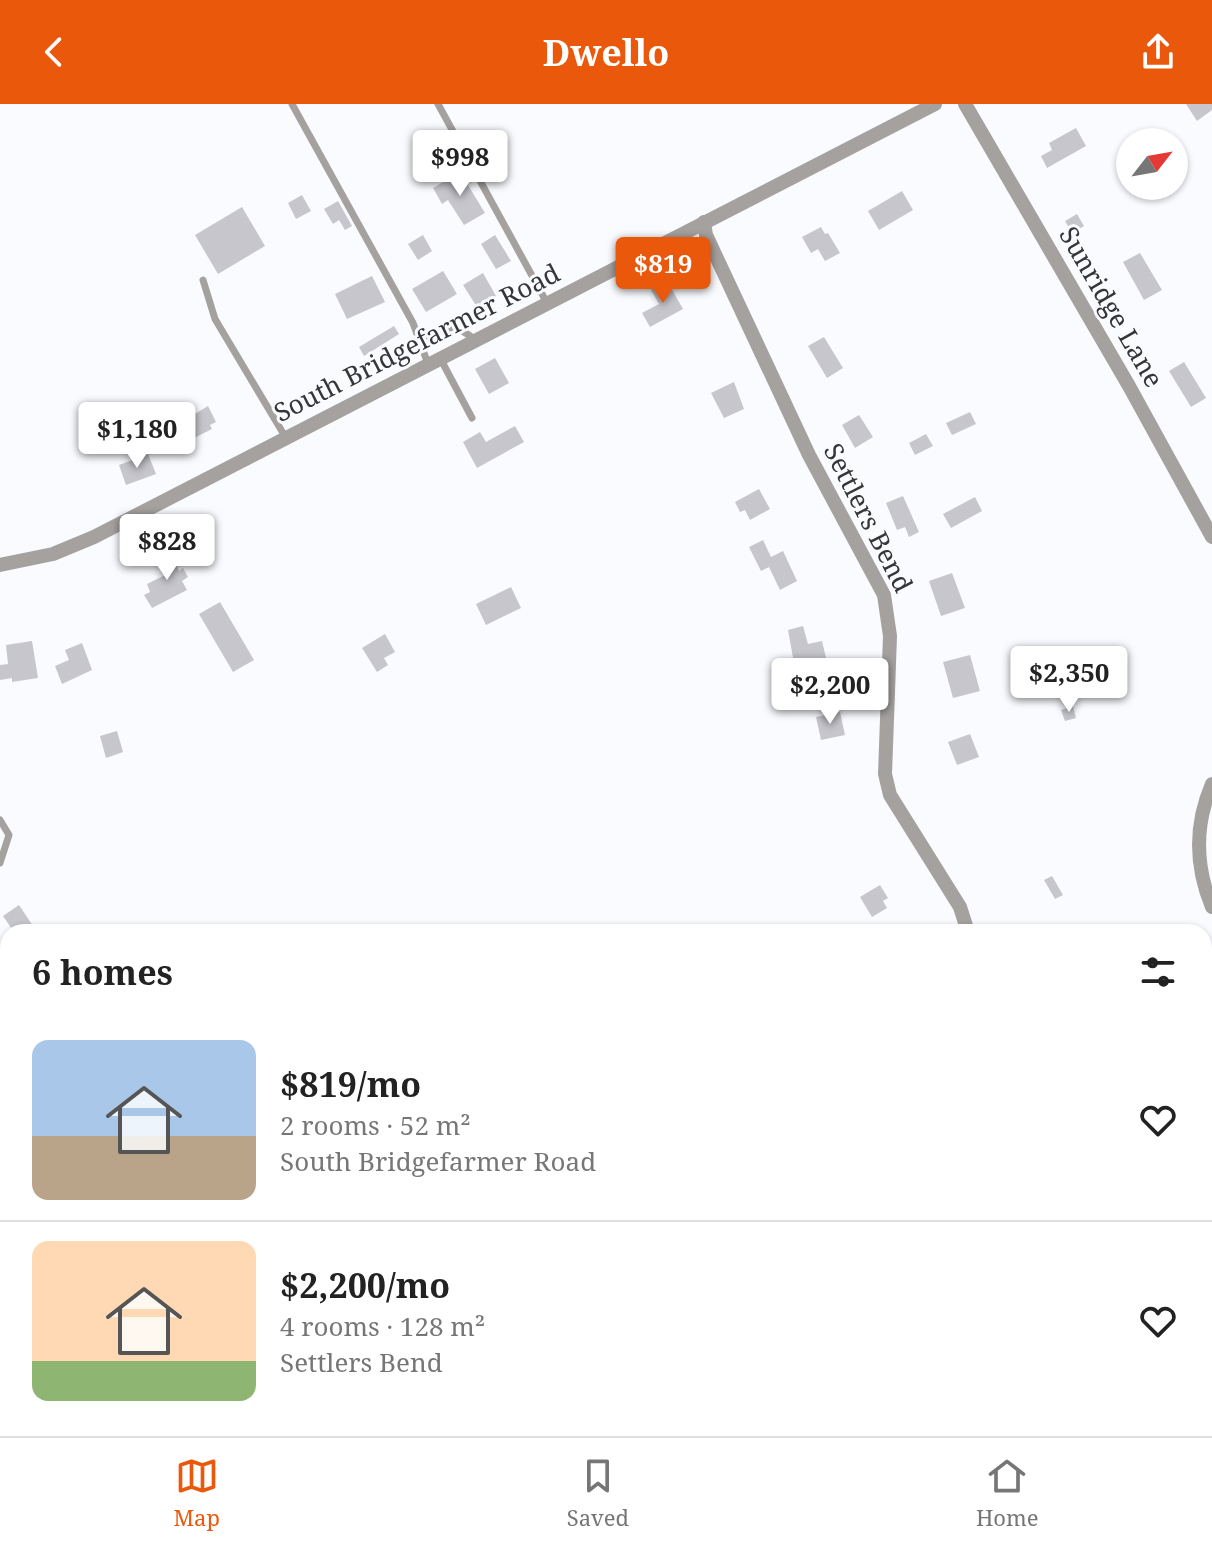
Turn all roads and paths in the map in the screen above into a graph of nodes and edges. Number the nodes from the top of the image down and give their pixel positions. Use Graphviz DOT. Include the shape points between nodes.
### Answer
graph roads {
  1 [pos="292,104"];
  2 [pos="438,104"];
  3 [pos="935,104"];
  4 [pos="965,104"];
  5 [pos="704,222"];
  6 [pos="203,280"];
  7 [pos="547,303"];
  8 [pos="476,340"];
  9 [pos="422,343"];
  10 [pos="434,361"];
  11 [pos="472,418"];
  12 [pos="286,438"];
  13 [pos="1212,537"];
  14 [pos="0,565"];
  15 [pos="1212,784"];
  16 [pos="0,820"];
  17 [pos="0,863"];
  18 [pos="1212,907"];
  19 [pos="965,924"];
  1 -- 9 [label="lane"];
  2 -- 7 [label="lane"];
  3 -- 5 [label="street, South Bridgefarmer Road"];
  4 -- 13 [label="street, Sunridge Lane"];
  5 -- 7 [label="street, South Bridgefarmer Road"];
  5 -- 19 [label="street, Settlers Bend" via="809,455 884,595 890,636 885,774 890,795"];
  6 -- 12 [label="lane" via="222,333"];
  7 -- 8 [label="street, South Bridgefarmer Road"];
  8 -- 9 [label="lane" via="455,326"];
  8 -- 10 [label="street, South Bridgefarmer Road"];
  9 -- 10 [label="lane"];
  10 -- 11 [label="lane"];
  10 -- 12 [label="street, South Bridgefarmer Road"];
  12 -- 14 [label="street, South Bridgefarmer Road" via="74,546"];
  15 -- 18 [label="street" via="1197,838 1198,865"];
  16 -- 17 [label="lane" via="9,835"];
}
